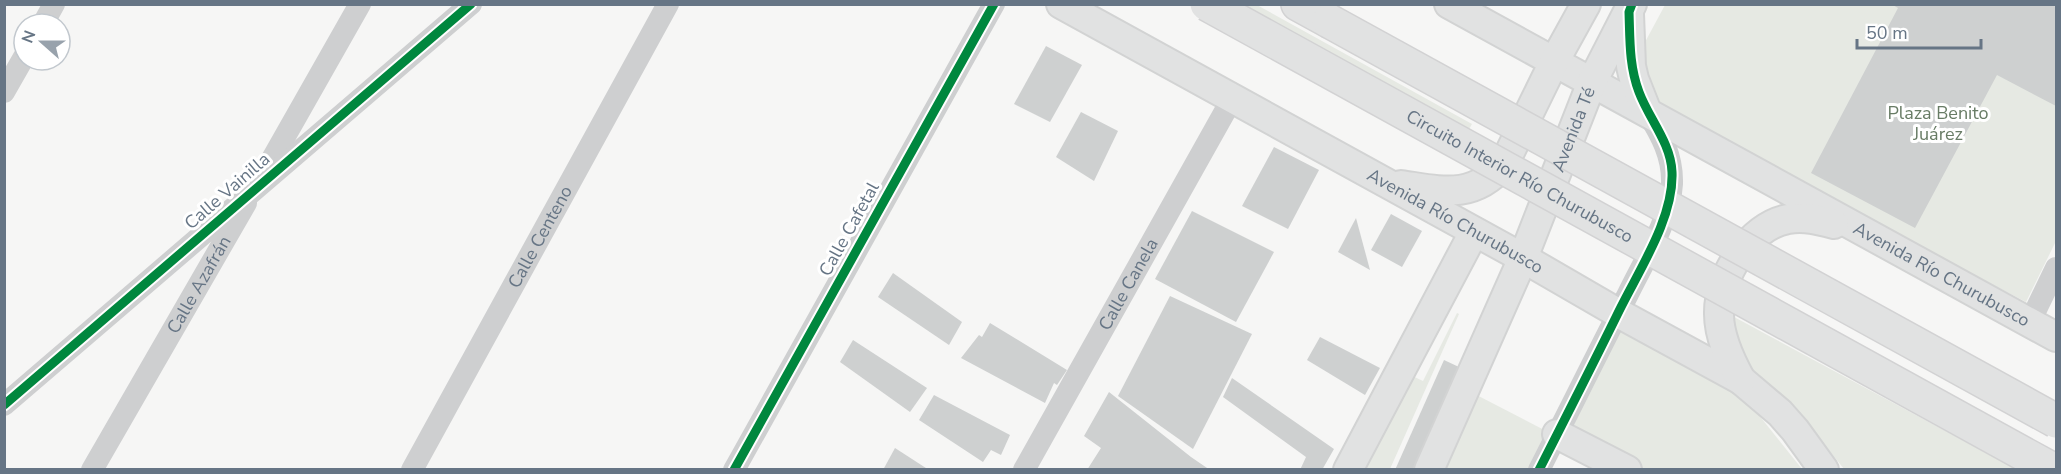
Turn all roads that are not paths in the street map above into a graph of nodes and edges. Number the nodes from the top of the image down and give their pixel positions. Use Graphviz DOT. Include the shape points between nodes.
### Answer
graph roads {
  1 [pos="360,4"];
  2 [pos="471,4"];
  3 [pos="668,4"];
  4 [pos="994,4"];
  5 [pos="1061,4"];
  6 [pos="1207,4"];
  7 [pos="1298,4"];
  8 [pos="1449,4"];
  9 [pos="1586,4"];
  10 [pos="1630,8"];
  11 [pos="1554,63"];
  12 [pos="15,72"];
  13 [pos="1592,82"];
  14 [pos="4,92"];
  15 [pos="1232,99"];
  16 [pos="1647,112"];
  17 [pos="1385,183"];
  18 [pos="255,188"];
  19 [pos="1857,228"];
  20 [pos="1473,232"];
  21 [pos="1523,258"];
  22 [pos="2056,268"];
  23 [pos="1618,313"];
  24 [pos="2030,322"];
  25 [pos="2056,337"];
  26 [pos="1741,380"];
  27 [pos="4,405"];
  28 [pos="2056,422"];
  29 [pos="1557,434"];
  30 [pos="92,470"];
  31 [pos="412,470"];
  32 [pos="734,470"];
  33 [pos="1024,470"];
  34 [pos="1348,470"];
  35 [pos="1429,470"];
  36 [pos="1539,470"];
  37 [pos="1627,470"];
  38 [pos="1824,470"];
  39 [pos="2053,470"];
  1 -- 18 [label="street, Calle Azafrán"];
  2 -- 18 [label="street, Calle Vainilla"];
  3 -- 31 [label="street, Calle Centeno"];
  4 -- 32 [label="street, Calle Cafetal"];
  5 -- 15 [label="main road, Avenida Río Churubusco"];
  6 -- 39 [label="highway, Circuito Interior Río Churubusco, bridge"];
  7 -- 28 [label="highway, bridge"];
  8 -- 11 [label="main road, Avenida Río Churubusco"];
  9 -- 11 [label="main road"];
  10 -- 13 [label="main road, Avenida Té"];
  10 -- 16 [label="main road" via="1631,66"];
  11 -- 13 [label="main road, Avenida Río Churubusco"];
  11 -- 17 [label="main road" via="1504,165 1489,178 1472,188 1452,192"];
  12 -- 14 [label="street"];
  13 -- 16 [label="main road, Avenida Río Churubusco"];
  13 -- 21 [label="main road, Avenida Té"];
  15 -- 17 [label="main road, Avenida Río Churubusco"];
  15 -- 33 [label="street, Calle Canela"];
  16 -- 19 [label="main road, Avenida Río Churubusco"];
  16 -- 23 [label="street" via="1669,154 1672,186 1663,222"];
  17 -- 20 [label="main road, Avenida Río Churubusco"];
  18 -- 27 [label="street, Calle Vainilla"];
  18 -- 30 [label="street, Calle Azafrán"];
  19 -- 24 [label="main road, Avenida Río Churubusco"];
  19 -- 26 [label="main road" via="1791,218 1763,230 1741,253 1726,278 1719,315 1726,349"];
  20 -- 21 [label="main road, Avenida Río Churubusco"];
  20 -- 34 [label="main road"];
  21 -- 23 [label="main road, Avenida Río Churubusco"];
  21 -- 35 [label="main road, Avenida Té"];
  22 -- 24 [label="street"];
  23 -- 26 [label="main road, Avenida Río Churubusco"];
  23 -- 29 [label="street"];
  24 -- 25 [label="main road, Avenida Río Churubusco"];
  26 -- 38 [label="main road, Avenida Río Churubusco" via="1780,413"];
  29 -- 36 [label="street"];
  29 -- 37 [label="main road"];
}
